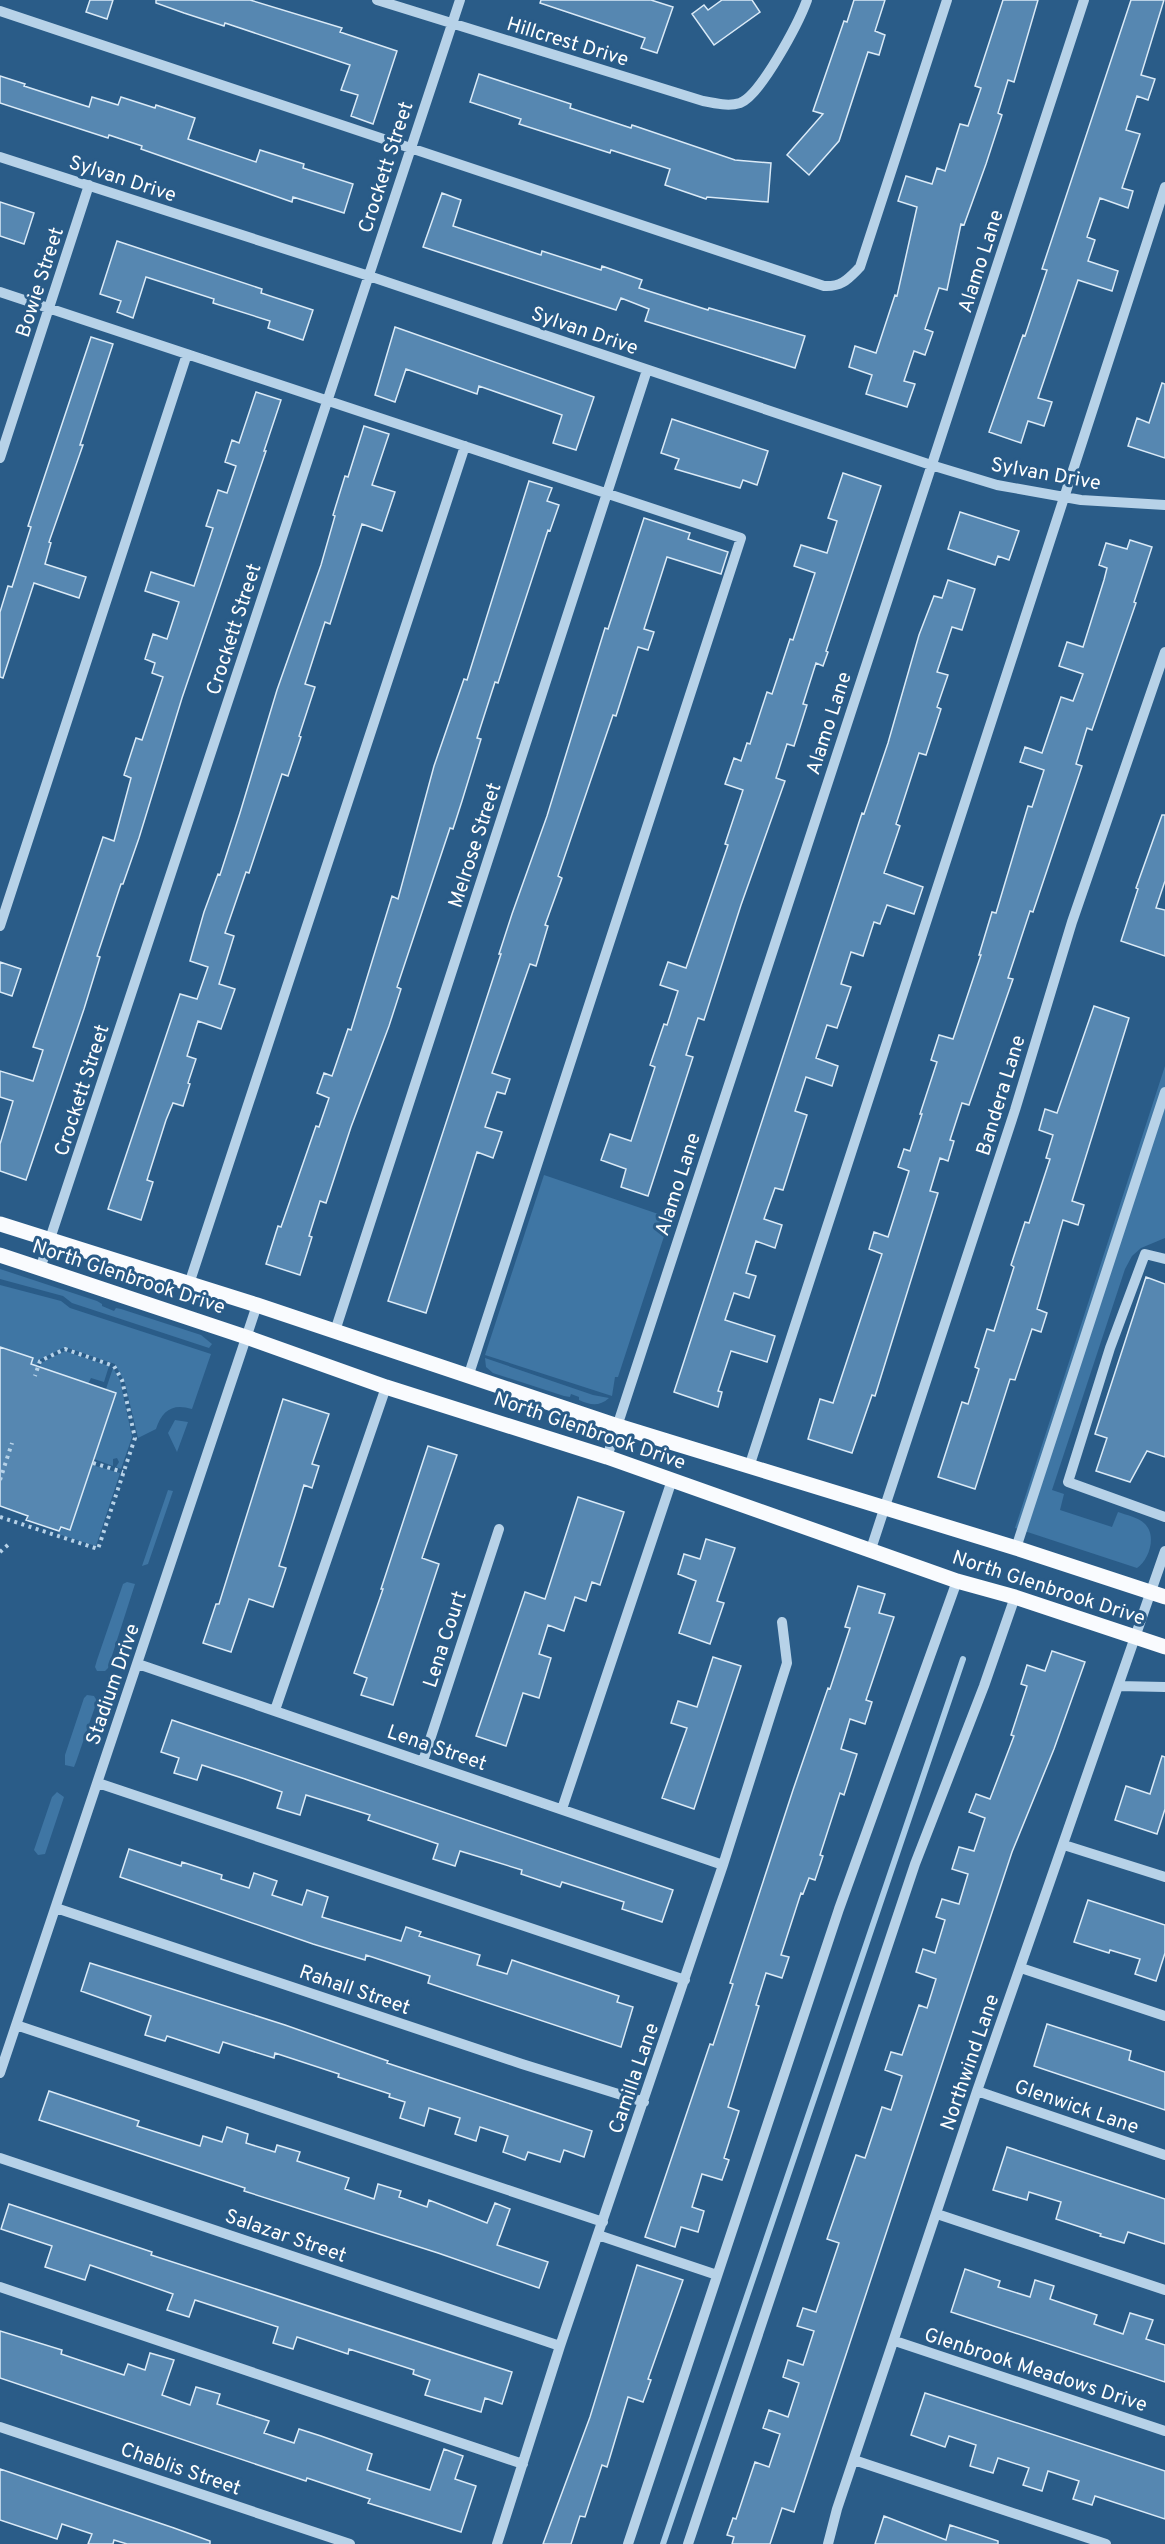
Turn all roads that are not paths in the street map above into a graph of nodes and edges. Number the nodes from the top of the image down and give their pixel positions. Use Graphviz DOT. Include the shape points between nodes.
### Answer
graph roads {
  1 [pos="377,0"];
  2 [pos="460,0"];
  3 [pos="807,0"];
  4 [pos="947,0"];
  5 [pos="1084,0"];
  6 [pos="0,11"];
  7 [pos="451,25"];
  8 [pos="410,149"];
  9 [pos="0,157"];
  10 [pos="89,185"];
  11 [pos="1165,187"];
  12 [pos="369,276"];
  13 [pos="0,292"];
  14 [pos="49,308"];
  15 [pos="187,354"];
  16 [pos="647,370"];
  17 [pos="327,400"];
  18 [pos="465,446"];
  19 [pos="0,458"];
  20 [pos="932,465"];
  21 [pos="607,493"];
  22 [pos="1063,497"];
  23 [pos="1165,505"];
  24 [pos="1165,652"];
  25 [pos="0,926"];
  26 [pos="1165,1092"];
  27 [pos="0,1224"];
  28 [pos="50,1240"];
  29 [pos="0,1255"];
  30 [pos="1165,1259"];
  31 [pos="40,1269"];
  32 [pos="189,1284"];
  33 [pos="257,1305"];
  34 [pos="335,1331"];
  35 [pos="246,1337"];
  36 [pos="468,1377"];
  37 [pos="386,1387"];
  38 [pos="618,1426"];
  39 [pos="607,1457"];
  40 [pos="748,1467"];
  41 [pos="672,1480"];
  42 [pos="884,1507"];
  43 [pos="1165,1517"];
  44 [pos="500,1528"];
  45 [pos="1016,1548"];
  46 [pos="872,1549"];
  47 [pos="1165,1551"];
  48 [pos="957,1581"];
  49 [pos="1158,1595"];
  50 [pos="1016,1597"];
  51 [pos="782,1622"];
  52 [pos="1135,1637"];
  53 [pos="1165,1647"];
  54 [pos="138,1664"];
  55 [pos="1118,1686"];
  56 [pos="1165,1687"];
  57 [pos="275,1710"];
  58 [pos="423,1761"];
  59 [pos="98,1783"];
  60 [pos="562,1809"];
  61 [pos="1064,1845"];
  62 [pos="723,1865"];
  63 [pos="1165,1877"];
  64 [pos="56,1908"];
  65 [pos="1021,1968"];
  66 [pos="685,1980"];
  67 [pos="1165,2016"];
  68 [pos="16,2025"];
  69 [pos="0,2073"];
  70 [pos="977,2091"];
  71 [pos="644,2102"];
  72 [pos="1165,2155"];
  73 [pos="0,2158"];
  74 [pos="937,2214"];
  75 [pos="603,2222"];
  76 [pos="598,2235"];
  77 [pos="717,2275"];
  78 [pos="0,2287"];
  79 [pos="1165,2290"];
  80 [pos="895,2341"];
  81 [pos="560,2346"];
  82 [pos="0,2427"];
  83 [pos="1165,2431"];
  84 [pos="854,2460"];
  85 [pos="523,2464"];
  86 [pos="350,2544"];
  87 [pos="497,2544"];
  88 [pos="628,2544"];
  89 [pos="688,2544"];
  90 [pos="828,2544"];
  91 [pos="1106,2544"];
  1 -- 7 [label="street, Hillcrest Drive"];
  2 -- 7 [label="street, Crockett Street"];
  3 -- 7 [label="street, Hillcrest Drive" via="795,29 749,97 731,105 703,101"];
  4 -- 8 [label="street" via="860,267 846,282 836,286 824,286"];
  5 -- 20 [label="street, Alamo Lane"];
  6 -- 8 [label="street"];
  7 -- 8 [label="street, Crockett Street"];
  8 -- 12 [label="street, Crockett Street"];
  9 -- 10 [label="street, Sylvan Drive"];
  10 -- 12 [label="street, Sylvan Drive"];
  10 -- 14 [label="street, Bowie Street"];
  11 -- 22 [label="street"];
  12 -- 16 [label="street, Sylvan Drive"];
  12 -- 17 [label="street, Crockett Street"];
  13 -- 14 [label="street"];
  14 -- 15 [label="street"];
  14 -- 19 [label="street, Bowie Street"];
  15 -- 17 [label="street"];
  15 -- 25 [label="street"];
  16 -- 20 [label="street, Sylvan Drive"];
  16 -- 21 [label="street, Melrose Street"];
  17 -- 18 [label="street"];
  17 -- 28 [label="street, Crockett Street"];
  18 -- 21 [label="street"];
  18 -- 32 [label="street"];
  20 -- 22 [label="street, Sylvan Drive" via="997,485"];
  20 -- 38 [label="street, Alamo Lane"];
  21 -- 34 [label="street, Melrose Street"];
  21 -- 36 [label="street" via="741,538"];
  22 -- 23 [label="street, Sylvan Drive"];
  22 -- 40 [label="street"];
  24 -- 42 [label="street, Bandera Lane" via="1072,922 1015,1110"];
  26 -- 45 [label="street"];
  27 -- 28 [label="main road, North Glenbrook Drive"];
  28 -- 31 [label="street, Crockett Street"];
  28 -- 32 [label="main road, North Glenbrook Drive"];
  29 -- 31 [label="main road, North Glenbrook Drive"];
  30 -- 43 [label="street" via="1145,1254 1110,1348 1068,1482"];
  31 -- 35 [label="main road, North Glenbrook Drive"];
  32 -- 33 [label="main road, North Glenbrook Drive"];
  33 -- 34 [label="main road, North Glenbrook Drive"];
  33 -- 35 [label="street, Stadium Drive"];
  34 -- 36 [label="main road, North Glenbrook Drive"];
  35 -- 37 [label="main road, North Glenbrook Drive"];
  35 -- 54 [label="street, Stadium Drive"];
  36 -- 38 [label="main road, North Glenbrook Drive"];
  37 -- 39 [label="main road, North Glenbrook Drive"];
  37 -- 57 [label="street"];
  38 -- 39 [label="street, Alamo Lane"];
  38 -- 40 [label="main road, North Glenbrook Drive"];
  39 -- 41 [label="main road, North Glenbrook Drive"];
  40 -- 42 [label="main road, North Glenbrook Drive"];
  41 -- 46 [label="main road, North Glenbrook Drive"];
  41 -- 60 [label="street"];
  42 -- 45 [label="main road, North Glenbrook Drive"];
  42 -- 46 [label="street, Bandera Lane"];
  44 -- 58 [label="street, Lena Court"];
  45 -- 49 [label="main road, North Glenbrook Drive"];
  46 -- 48 [label="main road, North Glenbrook Drive"];
  47 -- 49 [label="street, Northwind Lane"];
  48 -- 50 [label="main road, North Glenbrook Drive"];
  48 -- 77 [label="street" via="839,1909"];
  49 -- 52 [label="street, Northwind Lane"];
  50 -- 52 [label="main road, North Glenbrook Drive"];
  50 -- 89 [label="street" via="915,1864"];
  51 -- 62 [label="street, Camilla Lane" via="787,1663"];
  52 -- 53 [label="main road, North Glenbrook Drive"];
  52 -- 55 [label="street, Northwind Lane"];
  54 -- 57 [label="street, Lena Street"];
  54 -- 59 [label="street, Stadium Drive"];
  55 -- 56 [label="street"];
  55 -- 61 [label="street, Northwind Lane"];
  57 -- 58 [label="street, Lena Street"];
  58 -- 60 [label="street, Lena Street"];
  59 -- 64 [label="street, Stadium Drive"];
  59 -- 66 [label="street"];
  60 -- 62 [label="street, Lena Street"];
  61 -- 63 [label="street"];
  61 -- 65 [label="street, Northwind Lane"];
  62 -- 66 [label="street, Camilla Lane"];
  64 -- 68 [label="street, Stadium Drive"];
  64 -- 71 [label="street, Rahall Street"];
  65 -- 67 [label="street"];
  65 -- 70 [label="street, Northwind Lane"];
  66 -- 71 [label="street, Camilla Lane"];
  68 -- 69 [label="street, Stadium Drive"];
  68 -- 75 [label="street"];
  70 -- 72 [label="street, Glenwick Lane"];
  70 -- 74 [label="street, Northwind Lane"];
  71 -- 75 [label="street, Camilla Lane"];
  73 -- 81 [label="street, Salazar Street"];
  74 -- 79 [label="street"];
  74 -- 80 [label="street, Northwind Lane"];
  75 -- 76 [label="street, Camilla Lane"];
  76 -- 77 [label="street"];
  76 -- 81 [label="street, Camilla Lane"];
  77 -- 88 [label="street"];
  78 -- 85 [label="street"];
  80 -- 83 [label="street, Glenbrook Meadows Drive"];
  80 -- 84 [label="street, Northwind Lane"];
  81 -- 85 [label="street, Camilla Lane"];
  82 -- 86 [label="street, Chablis Street"];
  84 -- 90 [label="street, Northwind Lane"];
  84 -- 91 [label="street"];
  85 -- 87 [label="street, Camilla Lane"];
}
